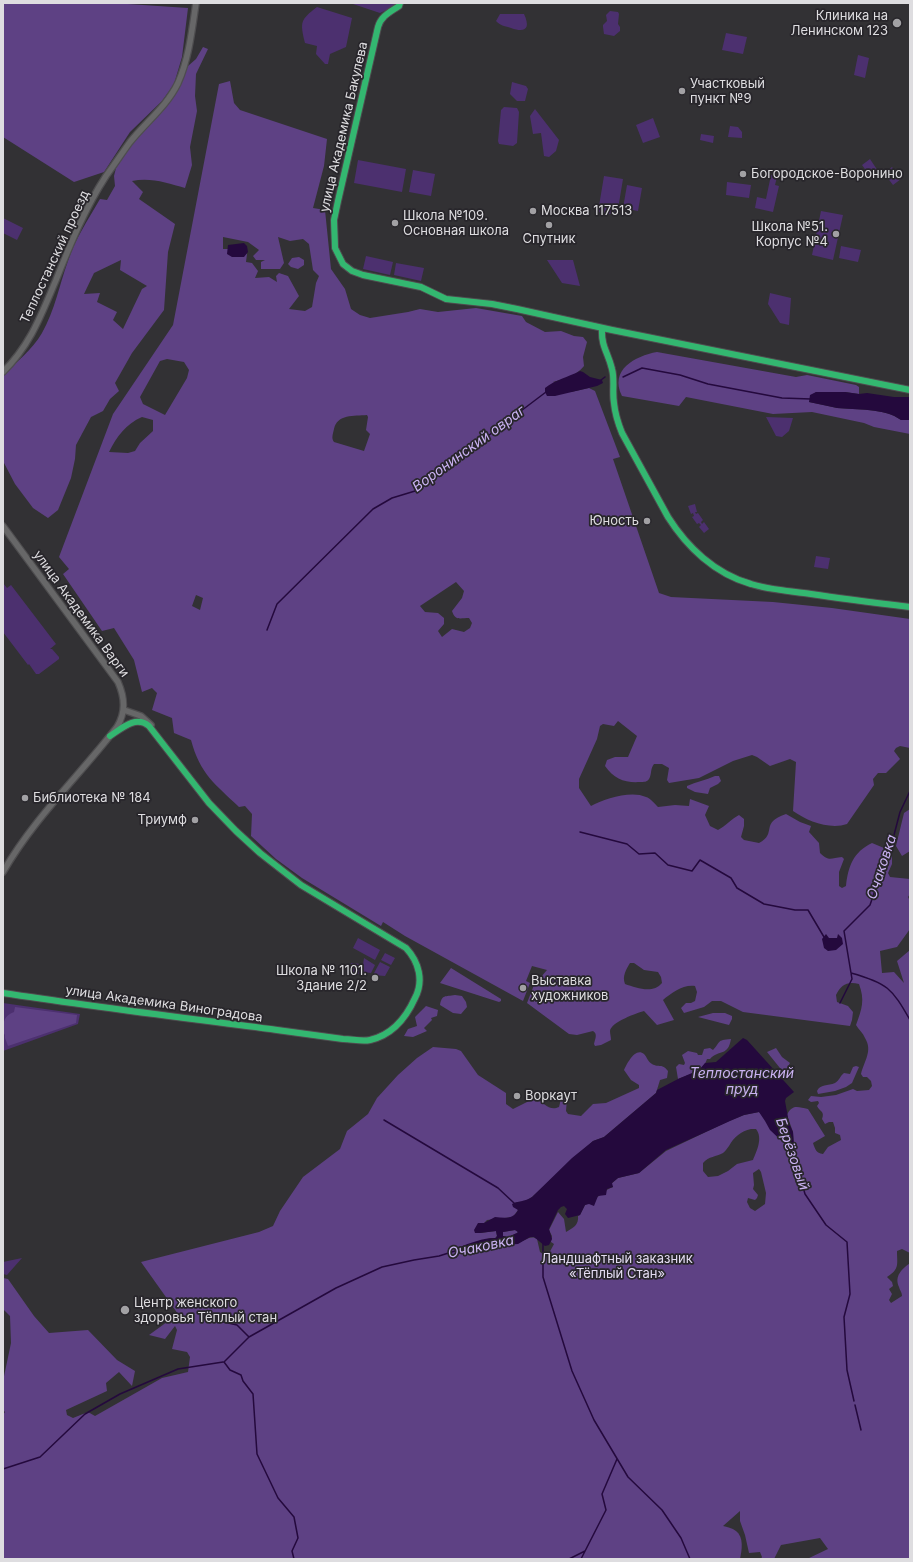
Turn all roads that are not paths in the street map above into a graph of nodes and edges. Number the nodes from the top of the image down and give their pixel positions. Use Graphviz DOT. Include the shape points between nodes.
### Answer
graph roads {
  1 [pos="196,3"];
  2 [pos="400,3"];
  3 [pos="602,328"];
  4 [pos="3,372"];
  5 [pos="910,390"];
  6 [pos="3,526"];
  7 [pos="910,607"];
  8 [pos="124,710"];
  9 [pos="110,736"];
  10 [pos="158,737"];
  11 [pos="3,872"];
  12 [pos="3,993"];
  1 -- 4 [label="street, Теплостанский проезд" via="186,60 178,83 165,104 131,141 105,177 78,228 36,327"];
  2 -- 3 [label="street, улица Академика Бакулева" via="386,14 378,27 338,201 334,220 335,248 343,264 363,275 421,287 446,299 498,305"];
  3 -- 5 [label="street, улица Академика Бакулева"];
  3 -- 7 [label="street" via="603,348 612,370 616,419 668,517 696,552 721,571 750,584"];
  6 -- 8 [label="street, улица Академика Варги" via="118,682 123,693"];
  8 -- 9 [label="street"];
  8 -- 10 [label="street" via="146,719"];
  9 -- 10 [label="street" via="129,723 137,721 146,723"];
  9 -- 11 [label="street" via="41,816"];
  10 -- 12 [label="street, улица Академика Виноградова" via="209,803 250,845 301,885 400,943 411,954 416,961 420,978 417,994 410,1008 395,1028 381,1037 368,1041"];
}
